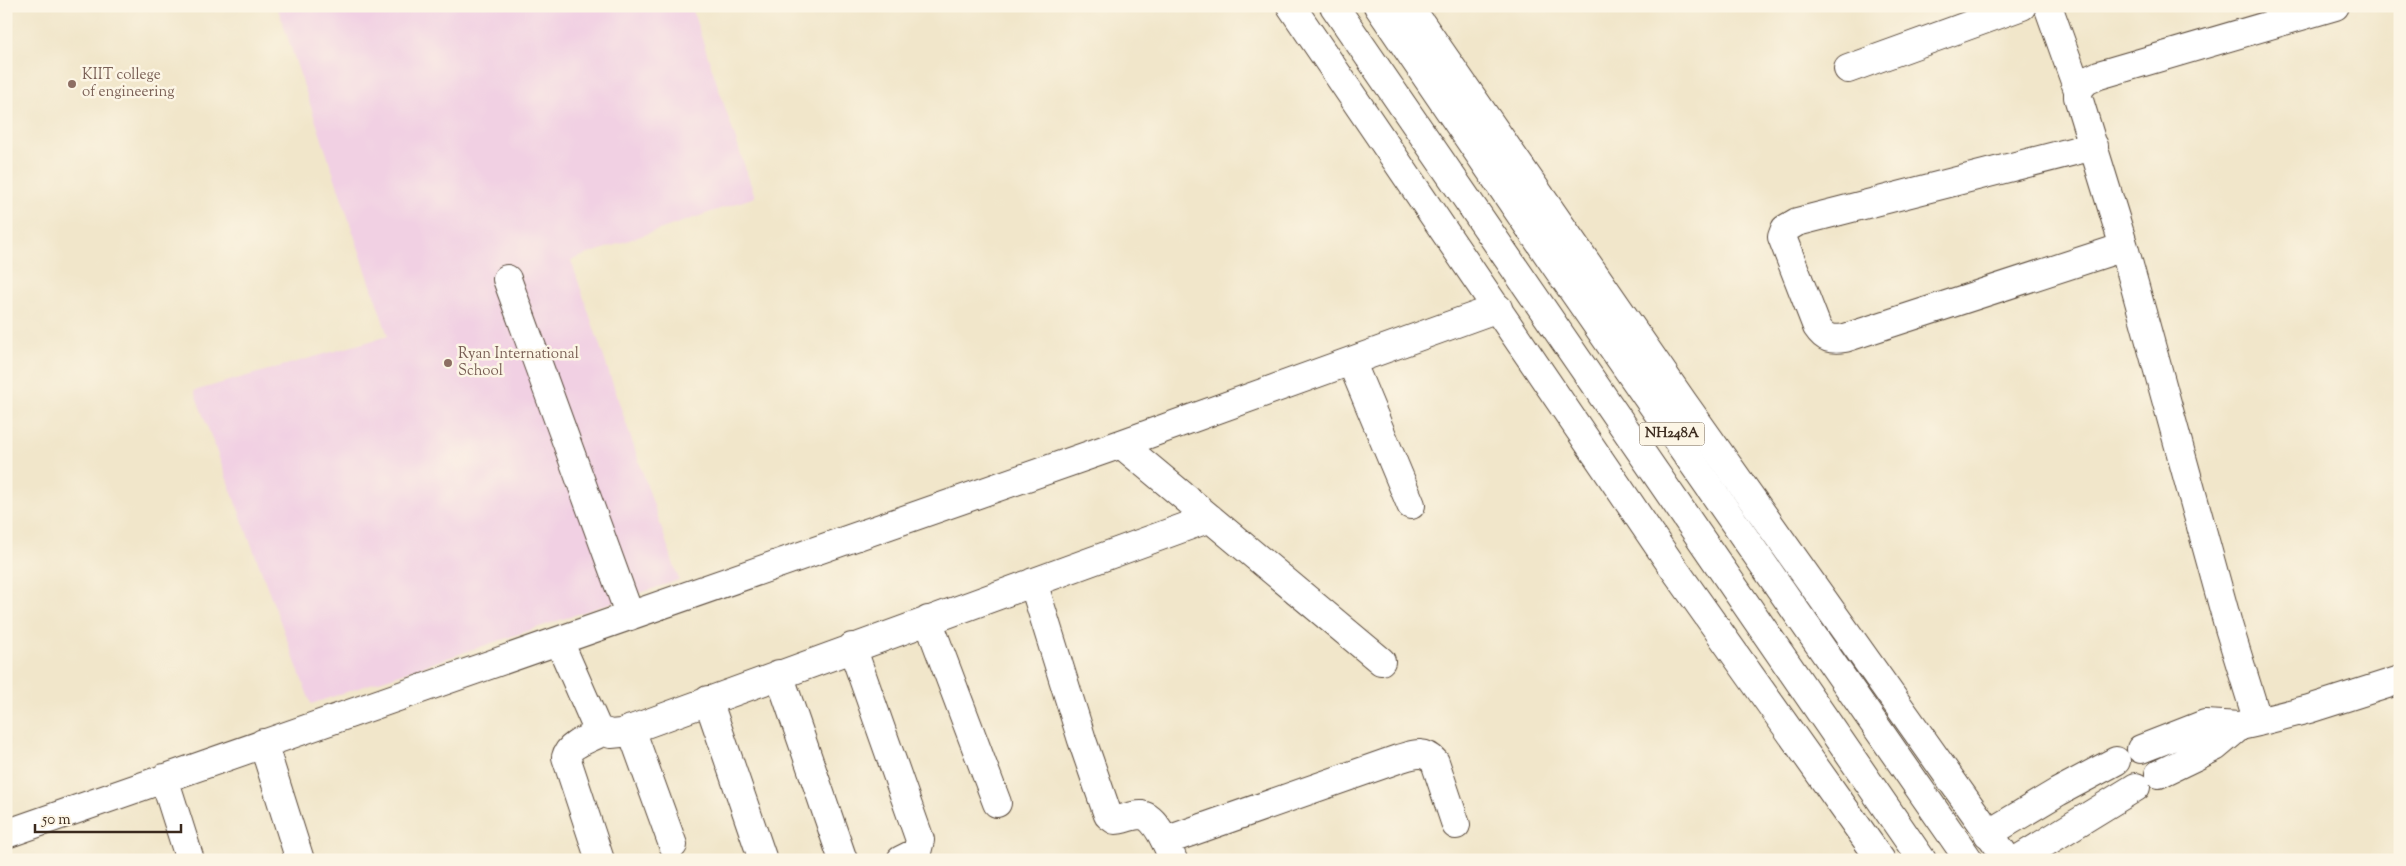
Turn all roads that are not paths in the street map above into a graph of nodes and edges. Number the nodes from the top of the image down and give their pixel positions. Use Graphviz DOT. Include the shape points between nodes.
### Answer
graph roads {
  1 [pos="1291,6"];
  2 [pos="1334,6"];
  3 [pos="1378,6"];
  4 [pos="1409,6"];
  5 [pos="2022,6"];
  6 [pos="2048,6"];
  7 [pos="2335,6"];
  8 [pos="1848,70"];
  9 [pos="2078,90"];
  10 [pos="2094,146"];
  11 [pos="2124,246"];
  12 [pos="507,279"];
  13 [pos="1498,308"];
  14 [pos="1351,361"];
  15 [pos="1121,444"];
  16 [pos="1411,505"];
  17 [pos="1210,518"];
  18 [pos="1033,582"];
  19 [pos="630,616"];
  20 [pos="928,620"];
  21 [pos="559,641"];
  22 [pos="852,647"];
  23 [pos="1381,662"];
  24 [pos="779,674"];
  25 [pos="2400,680"];
  26 [pos="708,700"];
  27 [pos="2249,724"];
  28 [pos="631,729"];
  29 [pos="602,732"];
  30 [pos="263,743"];
  31 [pos="2142,749"];
  32 [pos="2116,762"];
  33 [pos="2159,774"];
  34 [pos="164,778"];
  35 [pos="2136,787"];
  36 [pos="997,803"];
  37 [pos="1456,825"];
  38 [pos="6,834"];
  39 [pos="1988,834"];
  40 [pos="673,845"];
  41 [pos="1169,850"];
  42 [pos="190,860"];
  43 [pos="300,860"];
  44 [pos="600,860"];
  45 [pos="763,860"];
  46 [pos="843,860"];
  47 [pos="901,860"];
  48 [pos="1881,860"];
  49 [pos="1922,860"];
  50 [pos="1969,860"];
  51 [pos="2008,860"];
  52 [pos="2017,860"];
  1 -- 13 [label="main road"];
  2 -- 49 [label="main road, NH248A"];
  3 -- 50 [label="main road, NH248A"];
  4 -- 39 [label="main road"];
  5 -- 8 [label="main road"];
  6 -- 9 [label="main road"];
  7 -- 9 [label="main road" via="2099,75 2086,81"];
  9 -- 10 [label="main road"];
  10 -- 11 [label="main road"];
  10 -- 11 [label="main road" via="1796,222 1786,229 1782,237 1817,326 1822,335 1834,339 1846,338"];
  11 -- 27 [label="main road" via="2229,628"];
  12 -- 19 [label="main road"];
  13 -- 14 [label="main road"];
  13 -- 48 [label="main road" via="1668,560"];
  14 -- 15 [label="main road"];
  14 -- 16 [label="main road"];
  15 -- 17 [label="main road"];
  15 -- 19 [label="main road"];
  17 -- 18 [label="main road"];
  17 -- 23 [label="main road"];
  18 -- 20 [label="main road"];
  18 -- 41 [label="main road" via="1108,815 1115,820 1140,815 1146,817 1158,828"];
  19 -- 21 [label="main road"];
  20 -- 22 [label="main road"];
  20 -- 36 [label="main road"];
  21 -- 29 [label="main road" via="596,726"];
  21 -- 30 [label="main road"];
  22 -- 24 [label="main road"];
  22 -- 47 [label="main road" via="920,840 917,852"];
  24 -- 26 [label="main road"];
  24 -- 46 [label="main road"];
  25 -- 27 [label="main road" via="2310,710"];
  26 -- 28 [label="main road"];
  26 -- 45 [label="main road"];
  27 -- 31 [label="main road" via="2205,724"];
  27 -- 33 [label="main road" via="2215,747"];
  28 -- 29 [label="main road" via="611,734"];
  28 -- 40 [label="main road"];
  29 -- 44 [label="main road" via="572,748 566,757"];
  30 -- 34 [label="main road"];
  30 -- 43 [label="main road"];
  32 -- 39 [label="main road"];
  34 -- 38 [label="main road"];
  34 -- 42 [label="main road"];
  35 -- 52 [label="main road"];
  37 -- 41 [label="main road" via="1435,762 1423,753 1398,759"];
  39 -- 51 [label="main road"];
}
